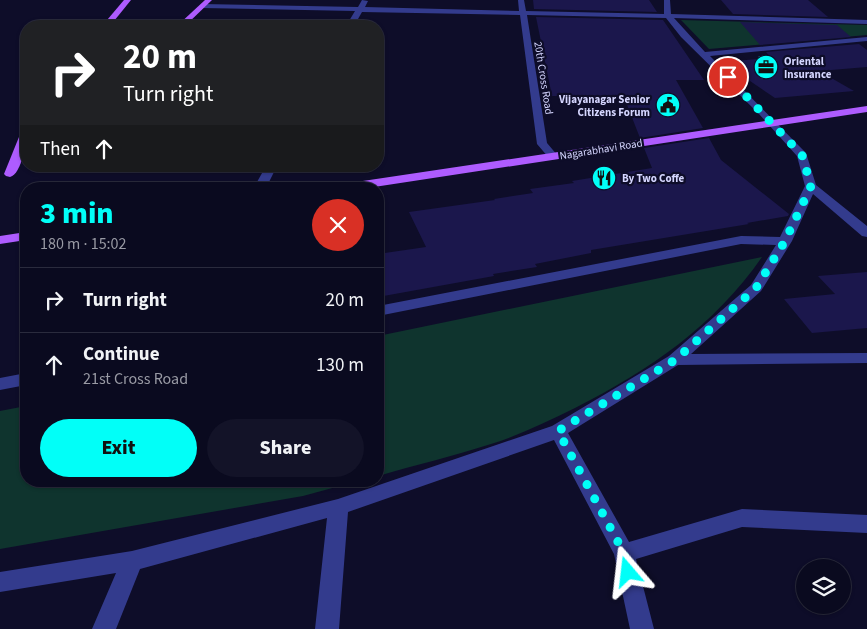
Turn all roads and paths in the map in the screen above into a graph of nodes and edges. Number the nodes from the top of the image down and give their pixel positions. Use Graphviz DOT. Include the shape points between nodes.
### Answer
graph roads {
  1 [pos="128,0"];
  2 [pos="209,0"];
  3 [pos="366,0"];
  4 [pos="521,0"];
  5 [pos="667,0"];
  6 [pos="202,6"];
  7 [pos="360,9"];
  8 [pos="523,13"];
  9 [pos="668,16"];
  10 [pos="111,20"];
  11 [pos="187,20"];
  12 [pos="354,20"];
  13 [pos="867,22"];
  14 [pos="867,40"];
  15 [pos="705,54"];
  16 [pos="866,111"];
  17 [pos="773,123"];
  18 [pos="20,148"];
  19 [pos="552,156"];
  20 [pos="20,166"];
  21 [pos="10,174"];
  22 [pos="0,182"];
  23 [pos="382,182"];
  24 [pos="811,186"];
  25 [pos="867,233"];
  26 [pos="20,237"];
  27 [pos="0,240"];
  28 [pos="785,241"];
  29 [pos="384,311"];
  30 [pos="867,358"];
  31 [pos="675,360"];
  32 [pos="20,380"];
  33 [pos="0,384"];
  34 [pos="558,431"];
  35 [pos="338,507"];
  36 [pos="867,524"];
  37 [pos="624,553"];
  38 [pos="132,560"];
  39 [pos="0,582"];
  40 [pos="104,629"];
  41 [pos="327,629"];
  42 [pos="642,629"];
  1 -- 10 [label="main road"];
  2 -- 6 [label="main road"];
  3 -- 7 [label="street"];
  4 -- 8 [label="street, 20th Cross Road"];
  5 -- 9 [label="street"];
  6 -- 7 [label="street"];
  6 -- 11 [label="main road"];
  7 -- 8 [label="street"];
  7 -- 12 [label="street"];
  8 -- 9 [label="street"];
  8 -- 19 [label="street, 20th Cross Road" via="542,144"];
  9 -- 13 [label="street"];
  9 -- 15 [label="street"];
  14 -- 15 [label="street"];
  15 -- 17 [label="street"];
  16 -- 17 [label="main road, Nagarabhavi Road"];
  17 -- 19 [label="main road, Nagarabhavi Road"];
  17 -- 24 [label="street" via="802,155"];
  18 -- 21 [label="main road"];
  19 -- 23 [label="main road, Nagarabhavi Road"];
  20 -- 21 [label="main road"];
  21 -- 22 [label="main road"];
  24 -- 25 [label="street"];
  24 -- 28 [label="street"];
  26 -- 27 [label="main road"];
  28 -- 29 [label="street" via="741,240"];
  28 -- 31 [label="street" via="756,288"];
  30 -- 31 [label="street"];
  31 -- 34 [label="street"];
  32 -- 33 [label="street"];
  34 -- 35 [label="street"];
  34 -- 37 [label="street"];
  35 -- 38 [label="street"];
  35 -- 41 [label="street"];
  36 -- 37 [label="street" via="742,518"];
  37 -- 42 [label="street"];
  38 -- 39 [label="street"];
  38 -- 40 [label="street"];
}
